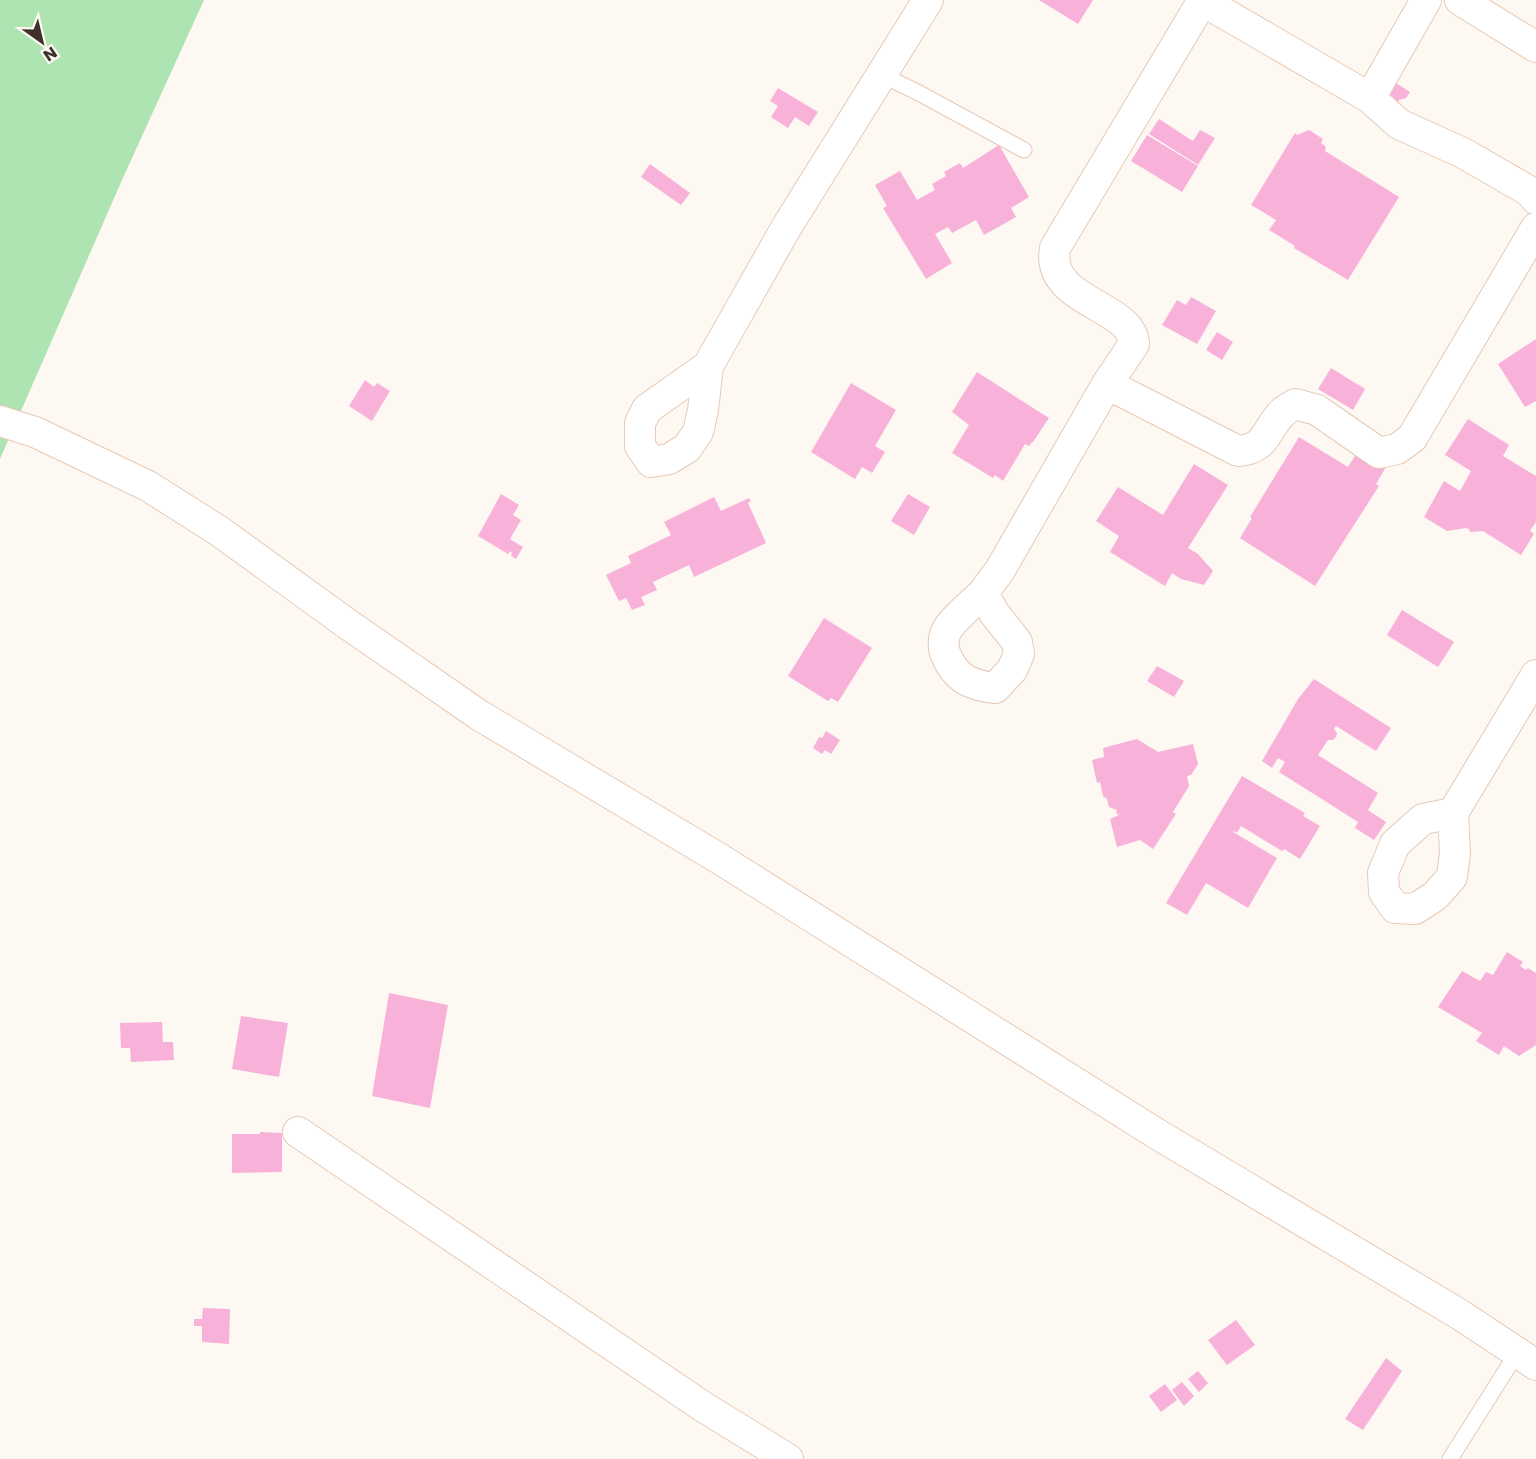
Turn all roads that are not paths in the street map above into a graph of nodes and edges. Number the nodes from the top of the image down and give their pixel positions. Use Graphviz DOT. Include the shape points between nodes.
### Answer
graph roads {
  1 [pos="928,0"];
  2 [pos="1203,0"];
  3 [pos="1426,0"];
  4 [pos="1460,0"];
  5 [pos="1536,46"];
  6 [pos="882,75"];
  7 [pos="1370,98"];
  8 [pos="1024,150"];
  9 [pos="1536,199"];
  10 [pos="1536,228"];
  11 [pos="708,366"];
  12 [pos="1107,384"];
  13 [pos="0,421"];
  14 [pos="983,593"];
  15 [pos="1536,675"];
  16 [pos="1453,813"];
  17 [pos="298,1132"];
  18 [pos="1527,1359"];
  19 [pos="788,1459"];
  20 [pos="1450,1459"];
  1 -- 6 [label="street"];
  2 -- 7 [label="street"];
  2 -- 12 [label="street" via="1053,255 1059,277 1077,294 1102,307 1134,337 1134,344"];
  3 -- 7 [label="street"];
  4 -- 5 [label="street"];
  6 -- 8 [label="lane"];
  6 -- 11 [label="street" via="786,228"];
  7 -- 9 [label="street" via="1399,124 1463,153 1529,191"];
  10 -- 12 [label="street" via="1412,438 1396,450 1378,453 1317,410 1295,404 1282,413 1263,441 1238,451"];
  12 -- 14 [label="street"];
  13 -- 18 [label="street" via="35,432 148,486 219,531 479,715 720,859 1146,1128 1459,1314"];
  15 -- 16 [label="street"];
  17 -- 19 [label="street" via="702,1406"];
  18 -- 20 [label="lane"];
}
